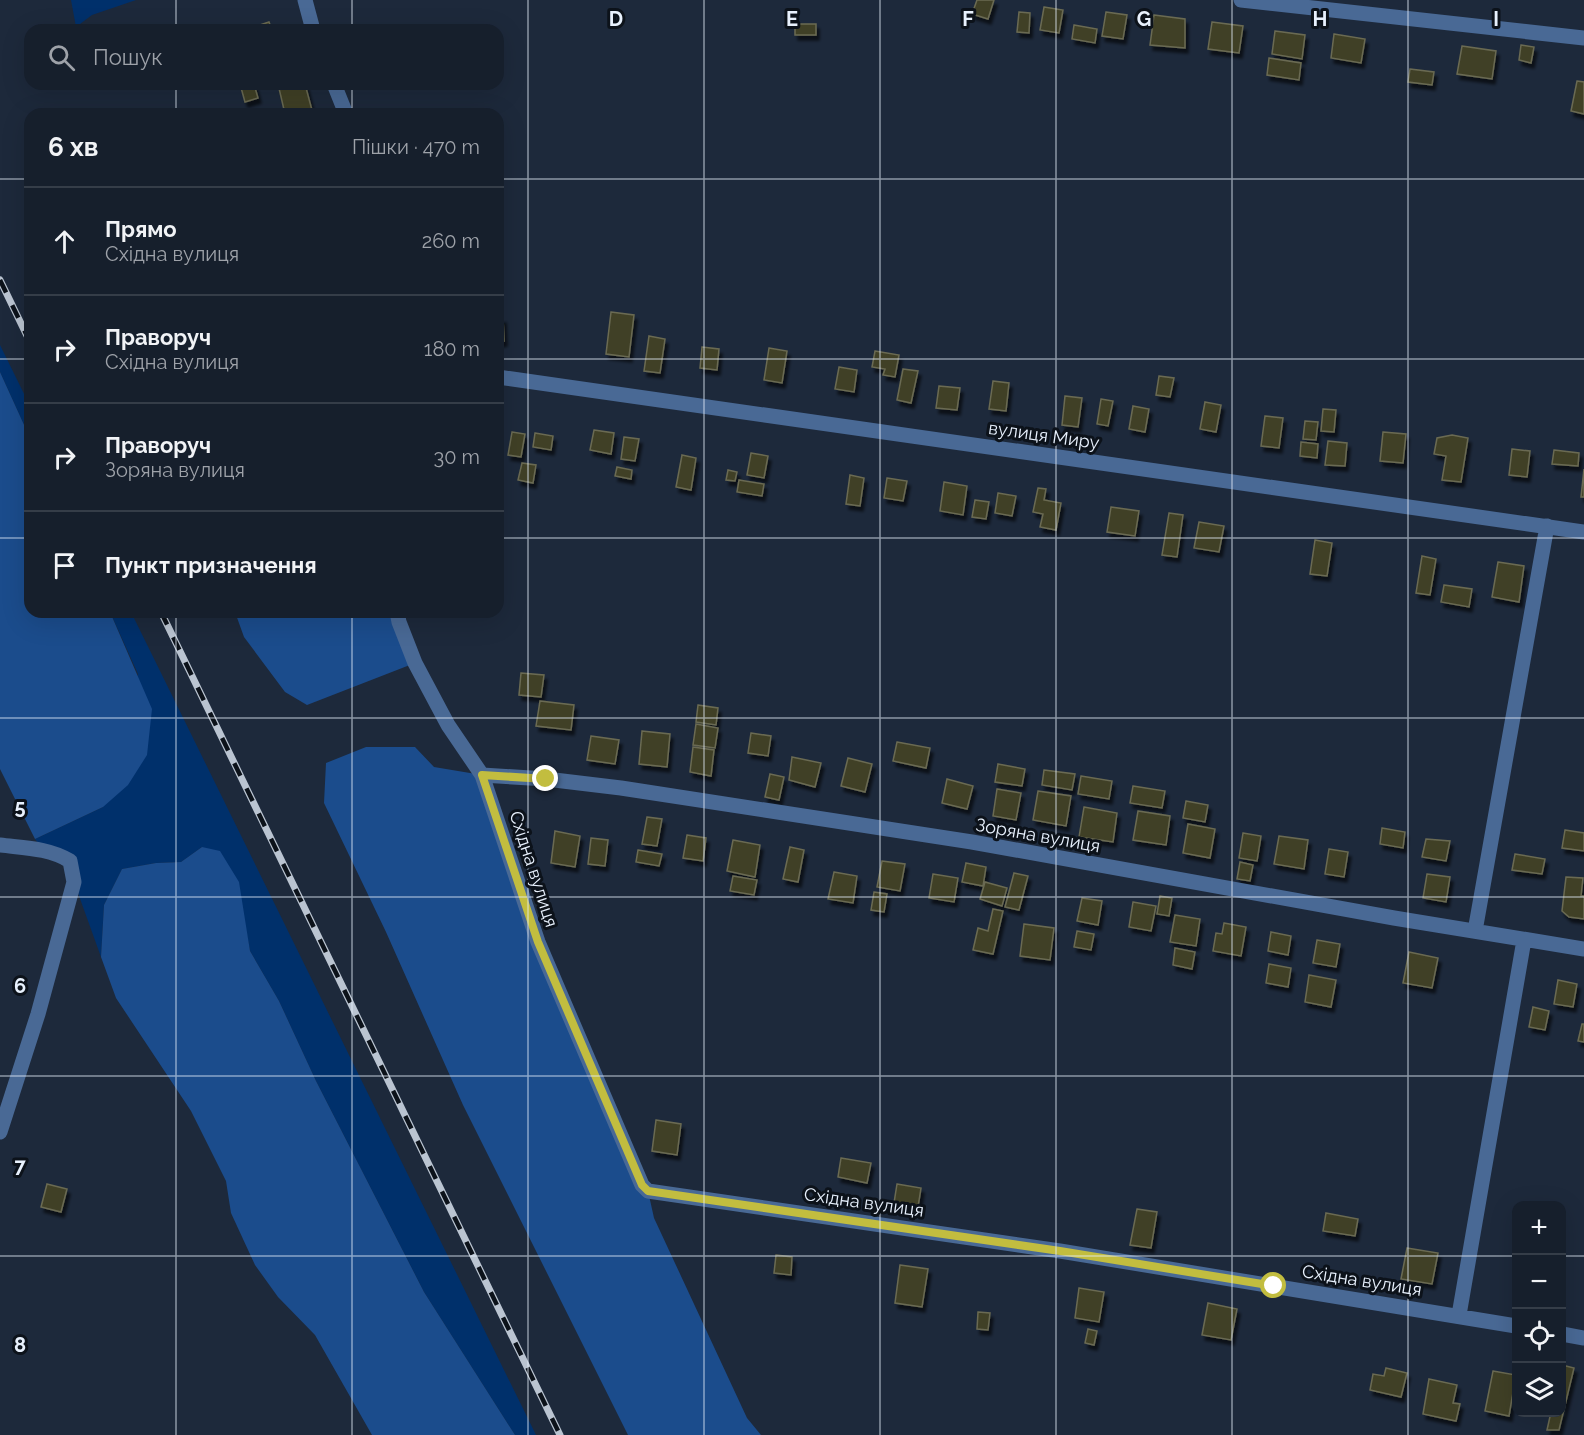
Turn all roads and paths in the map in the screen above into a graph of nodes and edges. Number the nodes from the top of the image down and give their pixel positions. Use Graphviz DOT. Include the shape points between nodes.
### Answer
graph roads {
  1 [pos="305,0"];
  2 [pos="1241,0"];
  3 [pos="311,24"];
  4 [pos="1584,38"];
  5 [pos="336,90"];
  6 [pos="344,108"];
  7 [pos="504,378"];
  8 [pos="1547,526"];
  9 [pos="1584,532"];
  10 [pos="398,618"];
  11 [pos="482,775"];
  12 [pos="0,845"];
  13 [pos="1475,932"];
  14 [pos="1524,940"];
  15 [pos="1584,950"];
  16 [pos="0,1132"];
  17 [pos="1459,1315"];
  18 [pos="1512,1325"];
  19 [pos="1566,1335"];
  20 [pos="1584,1338"];
  1 -- 3 [label="street"];
  2 -- 4 [label="street"];
  5 -- 6 [label="street"];
  7 -- 8 [label="street, вулиця Миру"];
  8 -- 9 [label="street, вулиця Миру"];
  8 -- 13 [label="street"];
  10 -- 11 [label="street" via="415,663 448,725"];
  11 -- 13 [label="street, Зоряна вулиця" via="621,788 972,842"];
  11 -- 17 [label="street, Східна вулиця" via="538,942 648,1191"];
  12 -- 16 [label="street" via="59,854 70,861 74,882"];
  13 -- 14 [label="street, Зоряна вулиця"];
  14 -- 15 [label="street, Зоряна вулиця"];
  14 -- 17 [label="street"];
  17 -- 18 [label="street, Східна вулиця"];
  19 -- 20 [label="street"];
}
